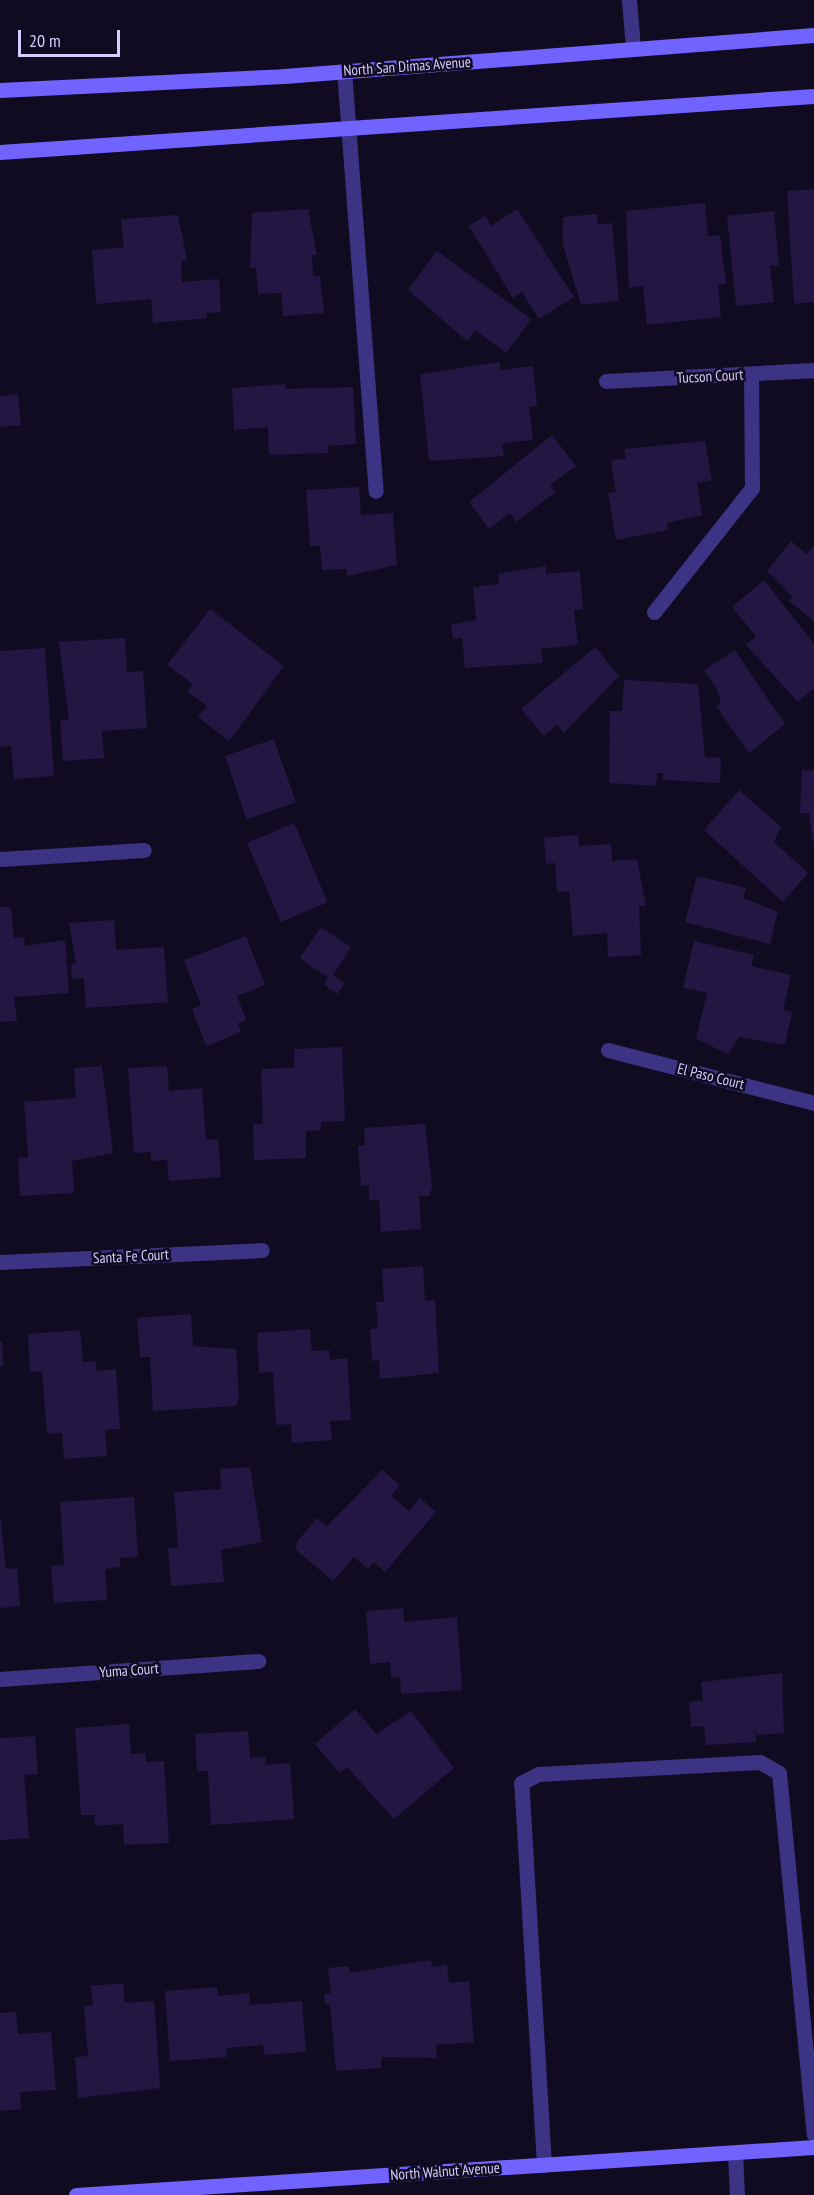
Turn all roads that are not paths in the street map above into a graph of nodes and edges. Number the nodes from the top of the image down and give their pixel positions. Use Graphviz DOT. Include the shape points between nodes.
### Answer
graph roads {
  1 [pos="628,0"];
  2 [pos="814,35"];
  3 [pos="633,48"];
  4 [pos="344,70"];
  5 [pos="0,90"];
  6 [pos="814,96"];
  7 [pos="348,127"];
  8 [pos="0,152"];
  9 [pos="814,370"];
  10 [pos="751,374"];
  11 [pos="606,381"];
  12 [pos="376,492"];
  13 [pos="654,612"];
  14 [pos="144,850"];
  15 [pos="0,860"];
  16 [pos="609,1050"];
  17 [pos="814,1103"];
  18 [pos="262,1250"];
  19 [pos="0,1263"];
  20 [pos="258,1661"];
  21 [pos="0,1679"];
  22 [pos="814,2134"];
  23 [pos="814,2147"];
  24 [pos="735,2153"];
  25 [pos="544,2165"];
  26 [pos="76,2195"];
  27 [pos="737,2195"];
  1 -- 3 [label="street"];
  2 -- 3 [label="main road, North San Dimas Avenue"];
  3 -- 4 [label="main road, North San Dimas Avenue"];
  4 -- 5 [label="main road, North San Dimas Avenue"];
  4 -- 7 [label="street"];
  6 -- 7 [label="main road"];
  7 -- 8 [label="main road"];
  7 -- 12 [label="street"];
  9 -- 10 [label="street, Tucson Court"];
  10 -- 11 [label="street, Tucson Court"];
  10 -- 13 [label="street" via="752,488"];
  14 -- 15 [label="street"];
  16 -- 17 [label="street, El Paso Court"];
  18 -- 19 [label="street, Santa Fe Court"];
  20 -- 21 [label="street, Yuma Court"];
  22 -- 25 [label="street" via="779,1773 760,1762 538,1774 521,1783 521,1794"];
  23 -- 24 [label="main road, North Walnut Avenue"];
  24 -- 25 [label="main road, North Walnut Avenue"];
  24 -- 27 [label="street"];
  25 -- 26 [label="main road, North Walnut Avenue"];
}
